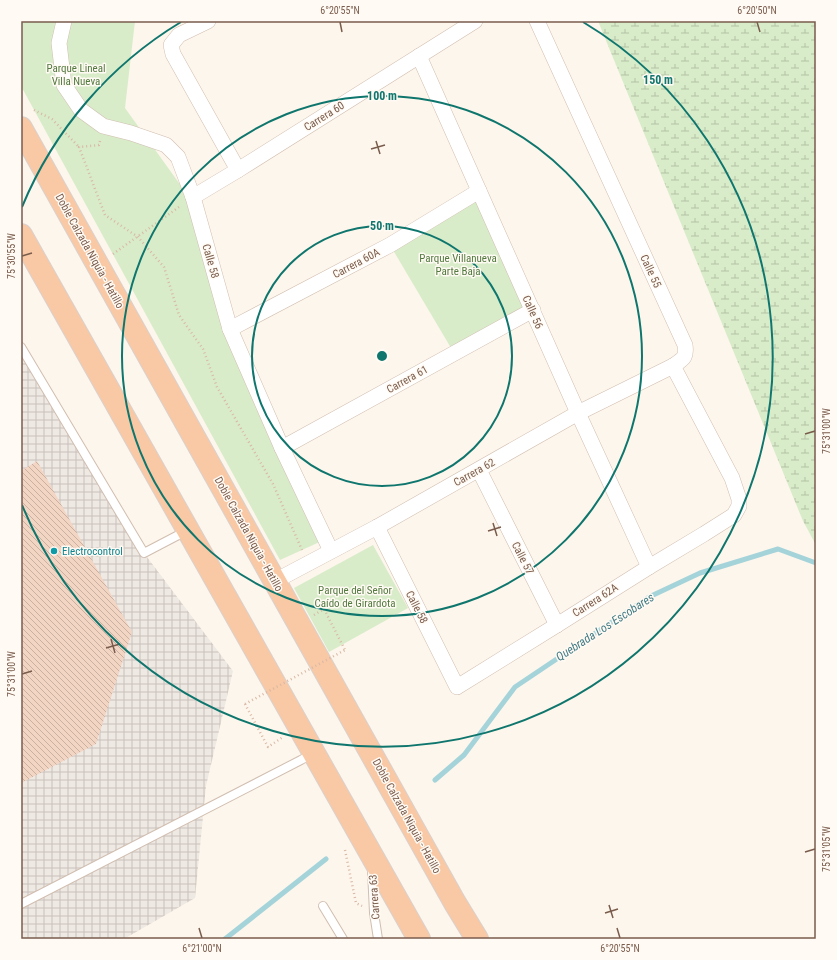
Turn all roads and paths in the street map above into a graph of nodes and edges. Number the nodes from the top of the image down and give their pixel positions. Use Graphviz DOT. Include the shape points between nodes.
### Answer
graph roads {
  1 [pos="64,21"];
  2 [pos="208,21"];
  3 [pos="475,21"];
  4 [pos="537,21"];
  5 [pos="419,56"];
  6 [pos="34,110"];
  7 [pos="103,126"];
  8 [pos="21,128"];
  9 [pos="79,147"];
  10 [pos="238,170"];
  11 [pos="479,191"];
  12 [pos="193,197"];
  13 [pos="21,235"];
  14 [pos="138,237"];
  15 [pos="113,254"];
  16 [pos="533,310"];
  17 [pos="230,329"];
  18 [pos="21,347"];
  19 [pos="673,366"];
  20 [pos="578,413"];
  21 [pos="282,448"];
  22 [pos="478,470"];
  23 [pos="377,527"];
  24 [pos="188,530"];
  25 [pos="331,551"];
  26 [pos="309,563"];
  27 [pos="648,567"];
  28 [pos="275,581"];
  29 [pos="324,609"];
  30 [pos="557,625"];
  31 [pos="457,687"];
  32 [pos="268,747"];
  33 [pos="314,752"];
  34 [pos="371,855"];
  35 [pos="21,904"];
  36 [pos="323,906"];
  37 [pos="343,939"];
  38 [pos="378,939"];
  39 [pos="419,939"];
  40 [pos="477,939"];
  1 -- 7 [label="street, Calle 58" via="59,43 64,85 81,110"];
  2 -- 10 [label="street" via="179,35 171,46 173,54"];
  3 -- 5 [label="street, Carrera 60"];
  4 -- 19 [label="street, Calle 55" via="685,345 684,359"];
  5 -- 10 [label="street, Carrera 60"];
  5 -- 11 [label="street, Calle 56"];
  6 -- 9 [label="path" via="52,119"];
  7 -- 9 [label="path" via="99,145"];
  7 -- 12 [label="street, Calle 58" via="166,144 178,158"];
  8 -- 28 [label="highway, Doble Calzada Niquia - Hatillo"];
  9 -- 14 [label="path" via="105,215"];
  10 -- 12 [label="street, Carrera 60"];
  11 -- 16 [label="street, Calle 56"];
  11 -- 17 [label="street, Carrera 60A" via="390,246"];
  12 -- 14 [label="path"];
  12 -- 17 [label="street, Calle 58"];
  13 -- 24 [label="highway"];
  14 -- 15 [label="path"];
  14 -- 26 [label="path" via="164,267 179,315 203,349 217,387 273,484"];
  16 -- 20 [label="street, Calle 56"];
  16 -- 21 [label="street, Carrera 61"];
  17 -- 21 [label="street, Calle 58"];
  18 -- 24 [label="lane" via="144,553"];
  19 -- 20 [label="street, Carrera 62"];
  19 -- 27 [label="street, Carrera 62A" via="732,478 739,506 734,514"];
  20 -- 22 [label="street, Carrera 62"];
  20 -- 27 [label="street, Calle 56"];
  21 -- 25 [label="street, Calle 58"];
  22 -- 23 [label="street, Carrera 62"];
  22 -- 30 [label="street, Calle 57"];
  23 -- 25 [label="street, Carrera 62"];
  23 -- 31 [label="street, Calle 58"];
  24 -- 33 [label="highway"];
  25 -- 26 [label="street, Carrera 62"];
  26 -- 28 [label="street, Carrera 62"];
  27 -- 30 [label="street, Carrera 62A"];
  28 -- 40 [label="highway, Doble Calzada Niquia - Hatillo"];
  29 -- 32 [label="path, bridge" via="346,650 245,704"];
  30 -- 31 [label="street, Carrera 62A"];
  33 -- 34 [label="highway"];
  33 -- 35 [label="lane"];
  34 -- 38 [label="lane, Carrera 63"];
  34 -- 39 [label="highway"];
  36 -- 37 [label="lane"];
}
